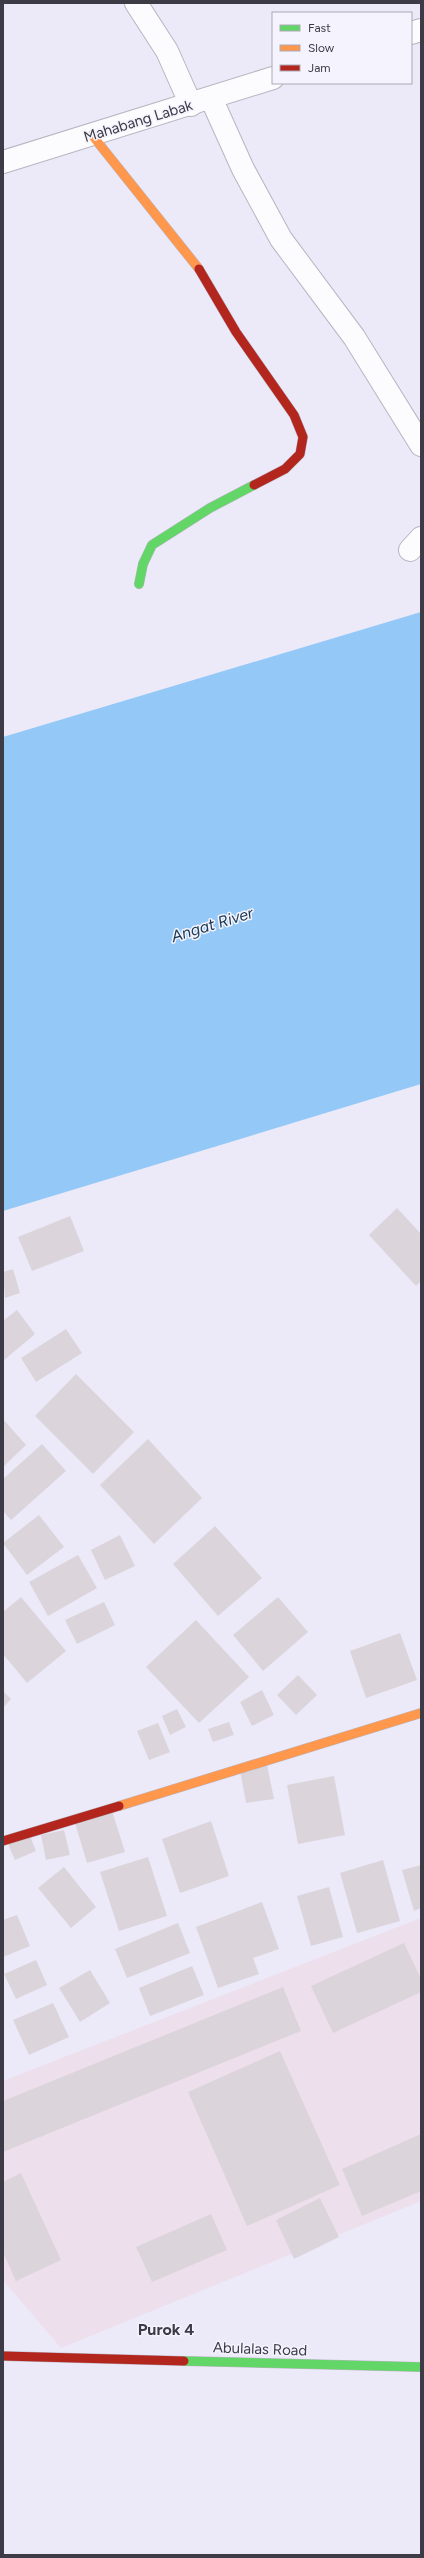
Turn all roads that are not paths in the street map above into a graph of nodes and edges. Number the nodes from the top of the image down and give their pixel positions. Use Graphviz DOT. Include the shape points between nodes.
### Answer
graph roads {
  1 [pos="136,3"];
  2 [pos="272,78"];
  3 [pos="201,102"];
  4 [pos="92,135"];
  5 [pos="3,162"];
  6 [pos="421,445"];
  7 [pos="139,584"];
  8 [pos="421,1714"];
  9 [pos="3,1841"];
  10 [pos="3,2356"];
  11 [pos="421,2367"];
  1 -- 3 [label="street"];
  2 -- 3 [label="street, Mahabang Labak"];
  3 -- 4 [label="street, Mahabang Labak"];
  3 -- 6 [label="street" via="243,169 281,239 354,337"];
  4 -- 5 [label="street, Mahabang Labak"];
  4 -- 7 [label="street" via="203,275 236,332 294,415 303,437 300,454 285,469 210,508 152,545 143,564"];
  8 -- 9 [label="street"];
  10 -- 11 [label="street, Abulalas Road"];
}
